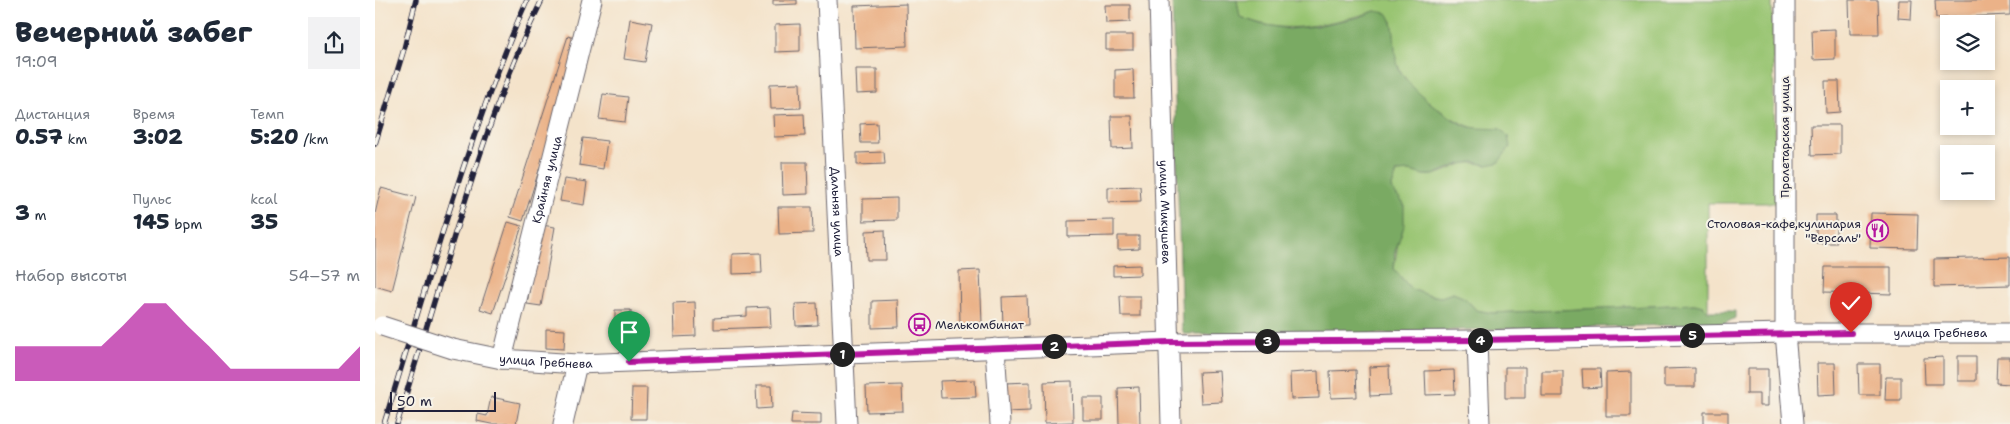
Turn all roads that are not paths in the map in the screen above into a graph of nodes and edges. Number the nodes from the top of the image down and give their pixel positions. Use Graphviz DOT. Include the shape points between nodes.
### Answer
graph roads {
  1 [pos="592,0"];
  2 [pos="827,0"];
  3 [pos="1159,0"];
  4 [pos="1785,0"];
  5 [pos="379,324"];
  6 [pos="1785,333"];
  7 [pos="2010,333"];
  8 [pos="1477,340"];
  9 [pos="1169,342"];
  10 [pos="995,348"];
  11 [pos="844,354"];
  12 [pos="502,359"];
  13 [pos="577,364"];
  14 [pos="563,424"];
  15 [pos="847,424"];
  16 [pos="1000,424"];
  17 [pos="1171,424"];
  18 [pos="1480,424"];
  19 [pos="1793,424"];
  1 -- 12 [label="street, Крайняя улица"];
  2 -- 11 [label="street, Дальняя улица"];
  3 -- 9 [label="street, улица Микушева"];
  4 -- 6 [label="street, Пролетарская улица"];
  5 -- 12 [label="street, улица Гребнева, bridge" via="453,349"];
  6 -- 7 [label="street, улица Гребнева"];
  6 -- 8 [label="street, улица Гребнева"];
  6 -- 19 [label="street, Пролетарская улица"];
  8 -- 9 [label="street, улица Гребнева"];
  8 -- 18 [label="street"];
  9 -- 10 [label="street, улица Гребнева"];
  9 -- 17 [label="street, улица Микушева"];
  10 -- 11 [label="street, улица Гребнева"];
  10 -- 16 [label="street"];
  11 -- 13 [label="street, улица Гребнева"];
  11 -- 15 [label="street, Дальняя улица"];
  12 -- 13 [label="street, улица Гребнева"];
  13 -- 14 [label="street"];
}
